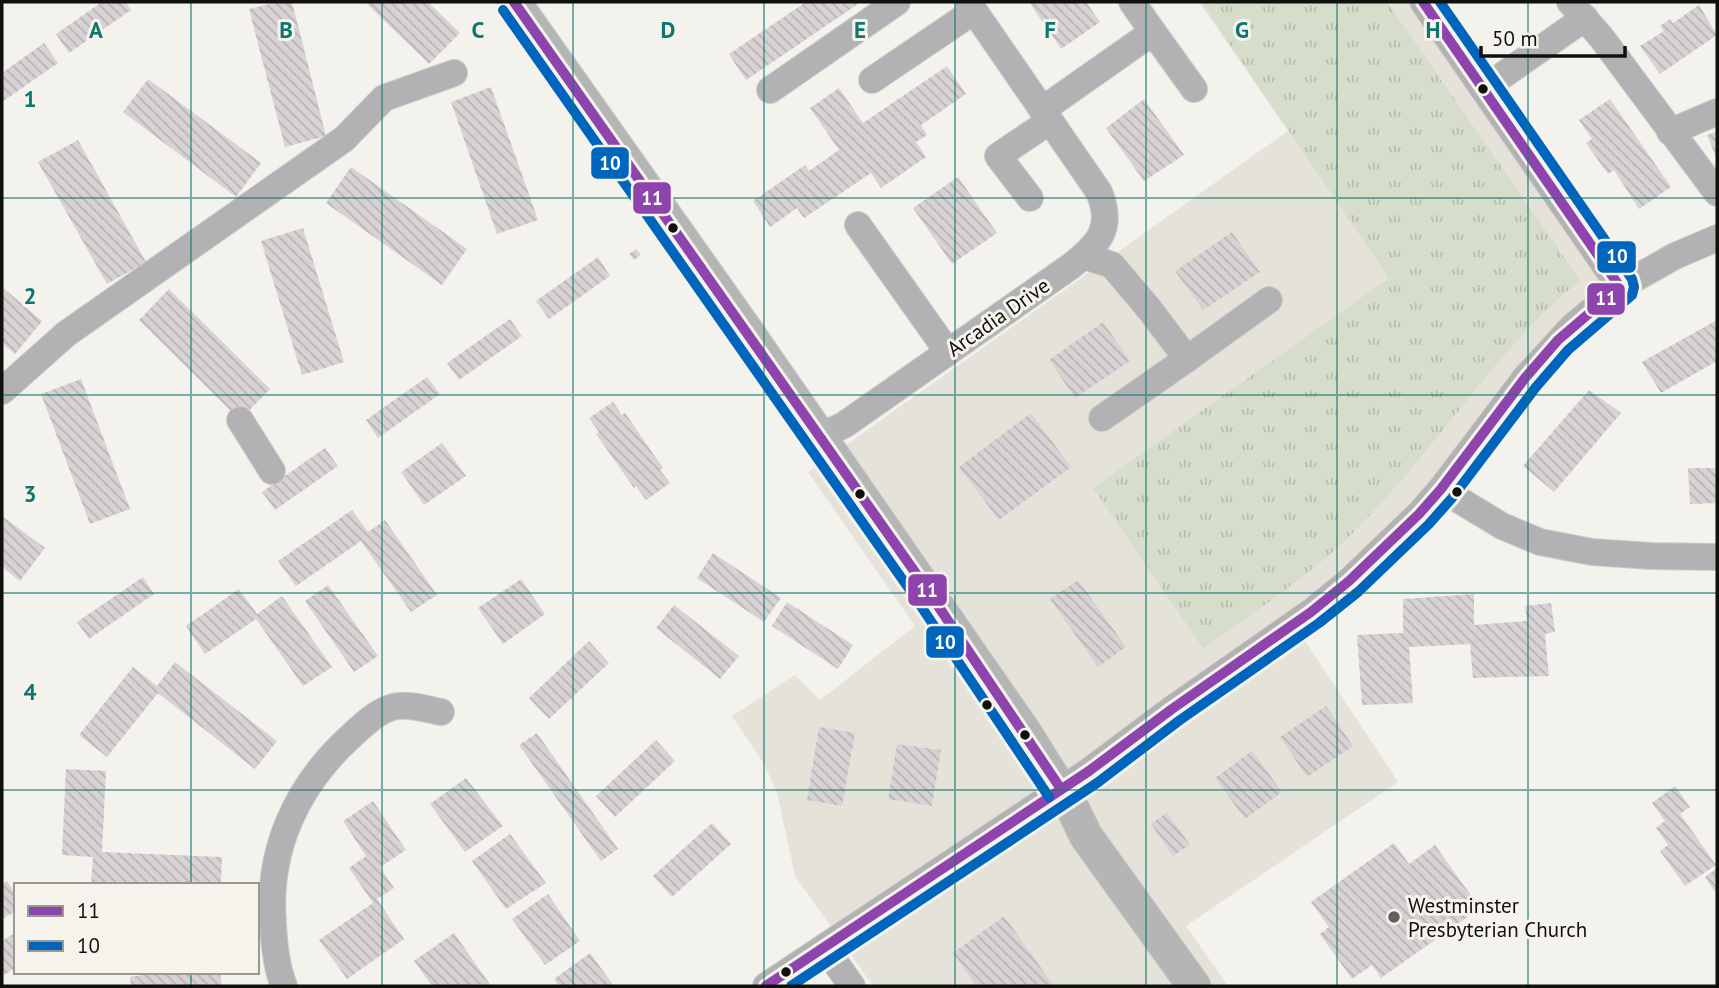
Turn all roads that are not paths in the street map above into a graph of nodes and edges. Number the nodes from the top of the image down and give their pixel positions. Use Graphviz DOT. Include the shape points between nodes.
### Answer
graph roads {
  1 [pos="514,2"];
  2 [pos="897,2"];
  3 [pos="1132,2"];
  4 [pos="1423,2"];
  5 [pos="971,7"];
  6 [pos="1577,10"];
  7 [pos="1153,32"];
  8 [pos="454,73"];
  9 [pos="872,80"];
  10 [pos="1194,89"];
  11 [pos="1483,89"];
  12 [pos="770,90"];
  13 [pos="1717,112"];
  14 [pos="1046,116"];
  15 [pos="1670,132"];
  16 [pos="1717,192"];
  17 [pos="1030,198"];
  18 [pos="858,225"];
  19 [pos="1717,238"];
  20 [pos="1084,256"];
  21 [pos="1620,287"];
  22 [pos="1269,300"];
  23 [pos="948,352"];
  24 [pos="1187,359"];
  25 [pos="2,391"];
  26 [pos="1102,418"];
  27 [pos="240,419"];
  28 [pos="820,436"];
  29 [pos="272,471"];
  30 [pos="1441,489"];
  31 [pos="1717,557"];
  32 [pos="441,712"];
  33 [pos="1061,789"];
  34 [pos="825,948"];
  35 [pos="284,986"];
  36 [pos="766,986"];
  37 [pos="852,986"];
  38 [pos="1194,986"];
  1 -- 28 [label="main road"];
  2 -- 12 [label="street"];
  3 -- 7 [label="street"];
  4 -- 11 [label="street"];
  5 -- 9 [label="street"];
  5 -- 14 [label="street, Arcadia Drive"];
  6 -- 11 [label="street"];
  6 -- 15 [label="street"];
  7 -- 10 [label="street"];
  7 -- 14 [label="street"];
  8 -- 25 [label="street" via="384,97 344,139 66,334"];
  11 -- 21 [label="street"];
  13 -- 15 [label="street"];
  14 -- 17 [label="street" via="999,156"];
  14 -- 20 [label="street, Arcadia Drive" via="1099,192 1105,229"];
  15 -- 16 [label="street"];
  18 -- 23 [label="street"];
  19 -- 21 [label="street"];
  20 -- 23 [label="street, Arcadia Drive"];
  20 -- 24 [label="street" via="1112,265"];
  21 -- 30 [label="street" via="1558,340"];
  22 -- 24 [label="street"];
  23 -- 28 [label="street, Arcadia Drive" via="844,425"];
  24 -- 26 [label="street"];
  27 -- 29 [label="street"];
  28 -- 33 [label="main road"];
  30 -- 31 [label="street" via="1502,526 1540,542 1592,552"];
  30 -- 33 [label="street" via="1396,538 1311,612"];
  32 -- 35 [label="street" via="394,706 381,713 324,763 300,797 281,837 271,898"];
  33 -- 34 [label="street"];
  33 -- 38 [label="main road" via="1086,836"];
  34 -- 36 [label="street"];
  34 -- 37 [label="street"];
}
